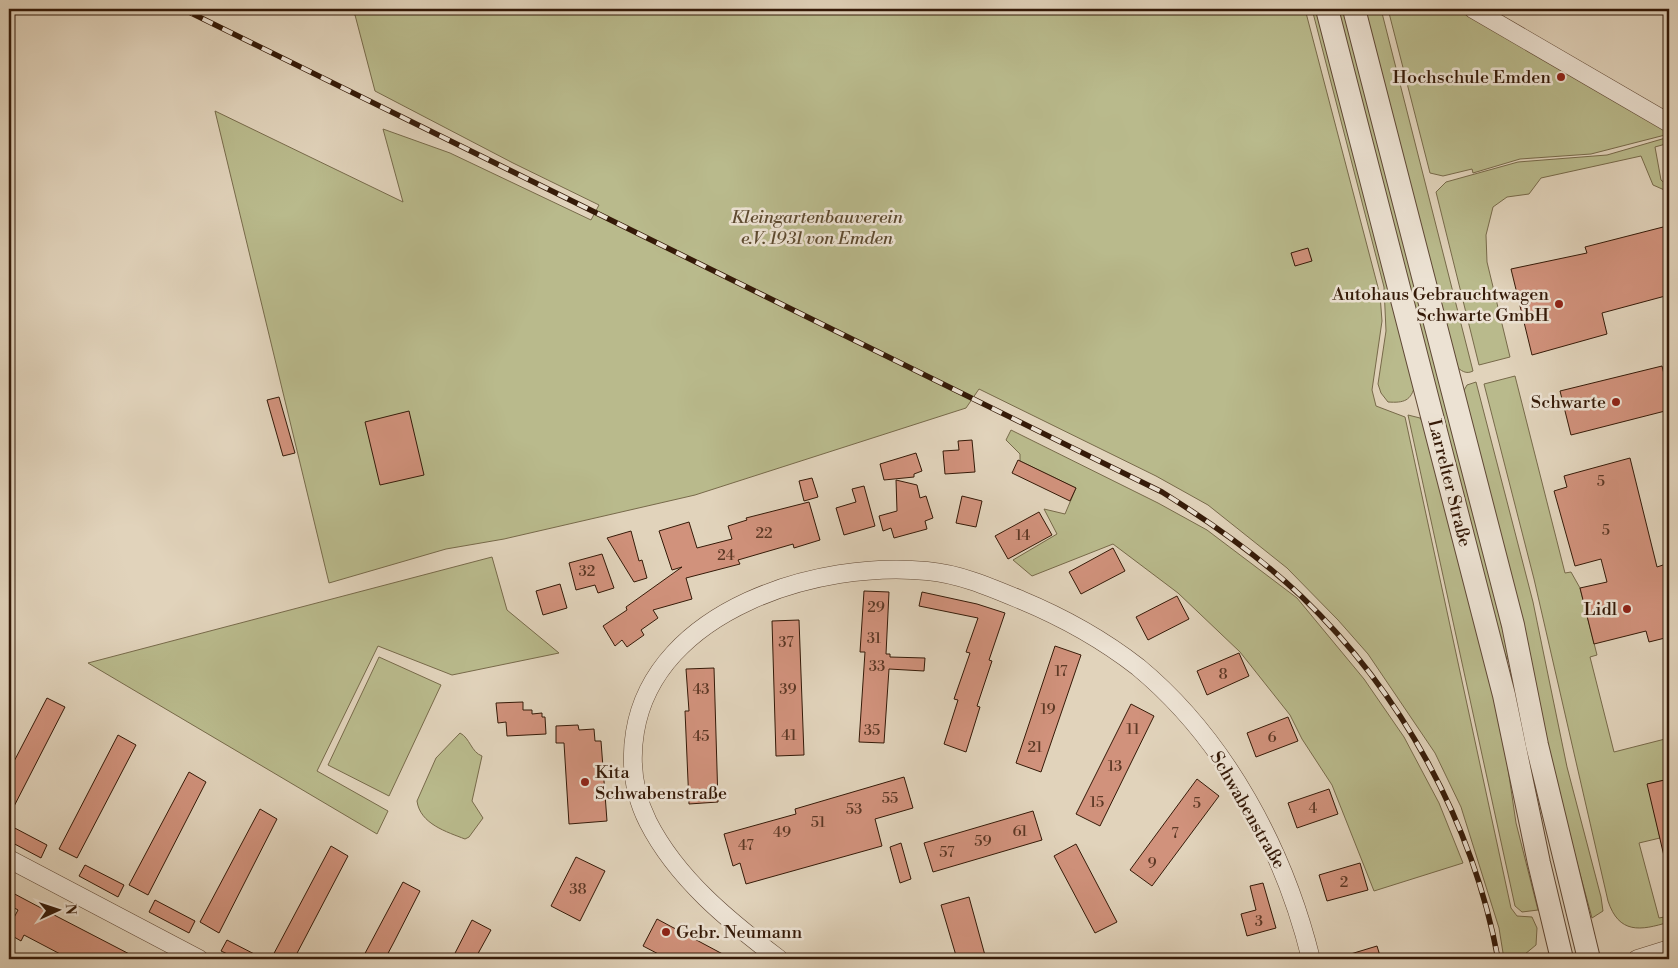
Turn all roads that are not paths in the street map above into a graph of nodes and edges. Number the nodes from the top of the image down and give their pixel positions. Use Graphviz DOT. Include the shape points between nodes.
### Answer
graph roads {
  1 [pos="1327,9"];
  2 [pos="1354,9"];
  3 [pos="1473,9"];
  4 [pos="1669,123"];
  5 [pos="9,859"];
  6 [pos="1669,949"];
  7 [pos="199,959"];
  8 [pos="779,959"];
  9 [pos="1311,959"];
  10 [pos="1562,959"];
  11 [pos="1589,959"];
  12 [pos="1637,959"];
  1 -- 10 [label="street, Larrelter Straße" via="1504,695"];
  2 -- 11 [label="street, Larrelter Straße" via="1511,616 1537,745"];
  3 -- 4 [label="street"];
  5 -- 7 [label="street"];
  6 -- 12 [label="street"];
  8 -- 9 [label="street, Schwabenstraße" via="695,886 648,822 633,765 640,710 652,682 670,658 697,634 734,609 770,592 818,577 894,568 964,578 1016,598 1082,630 1140,669 1186,714 1230,773 1284,873"];
}
